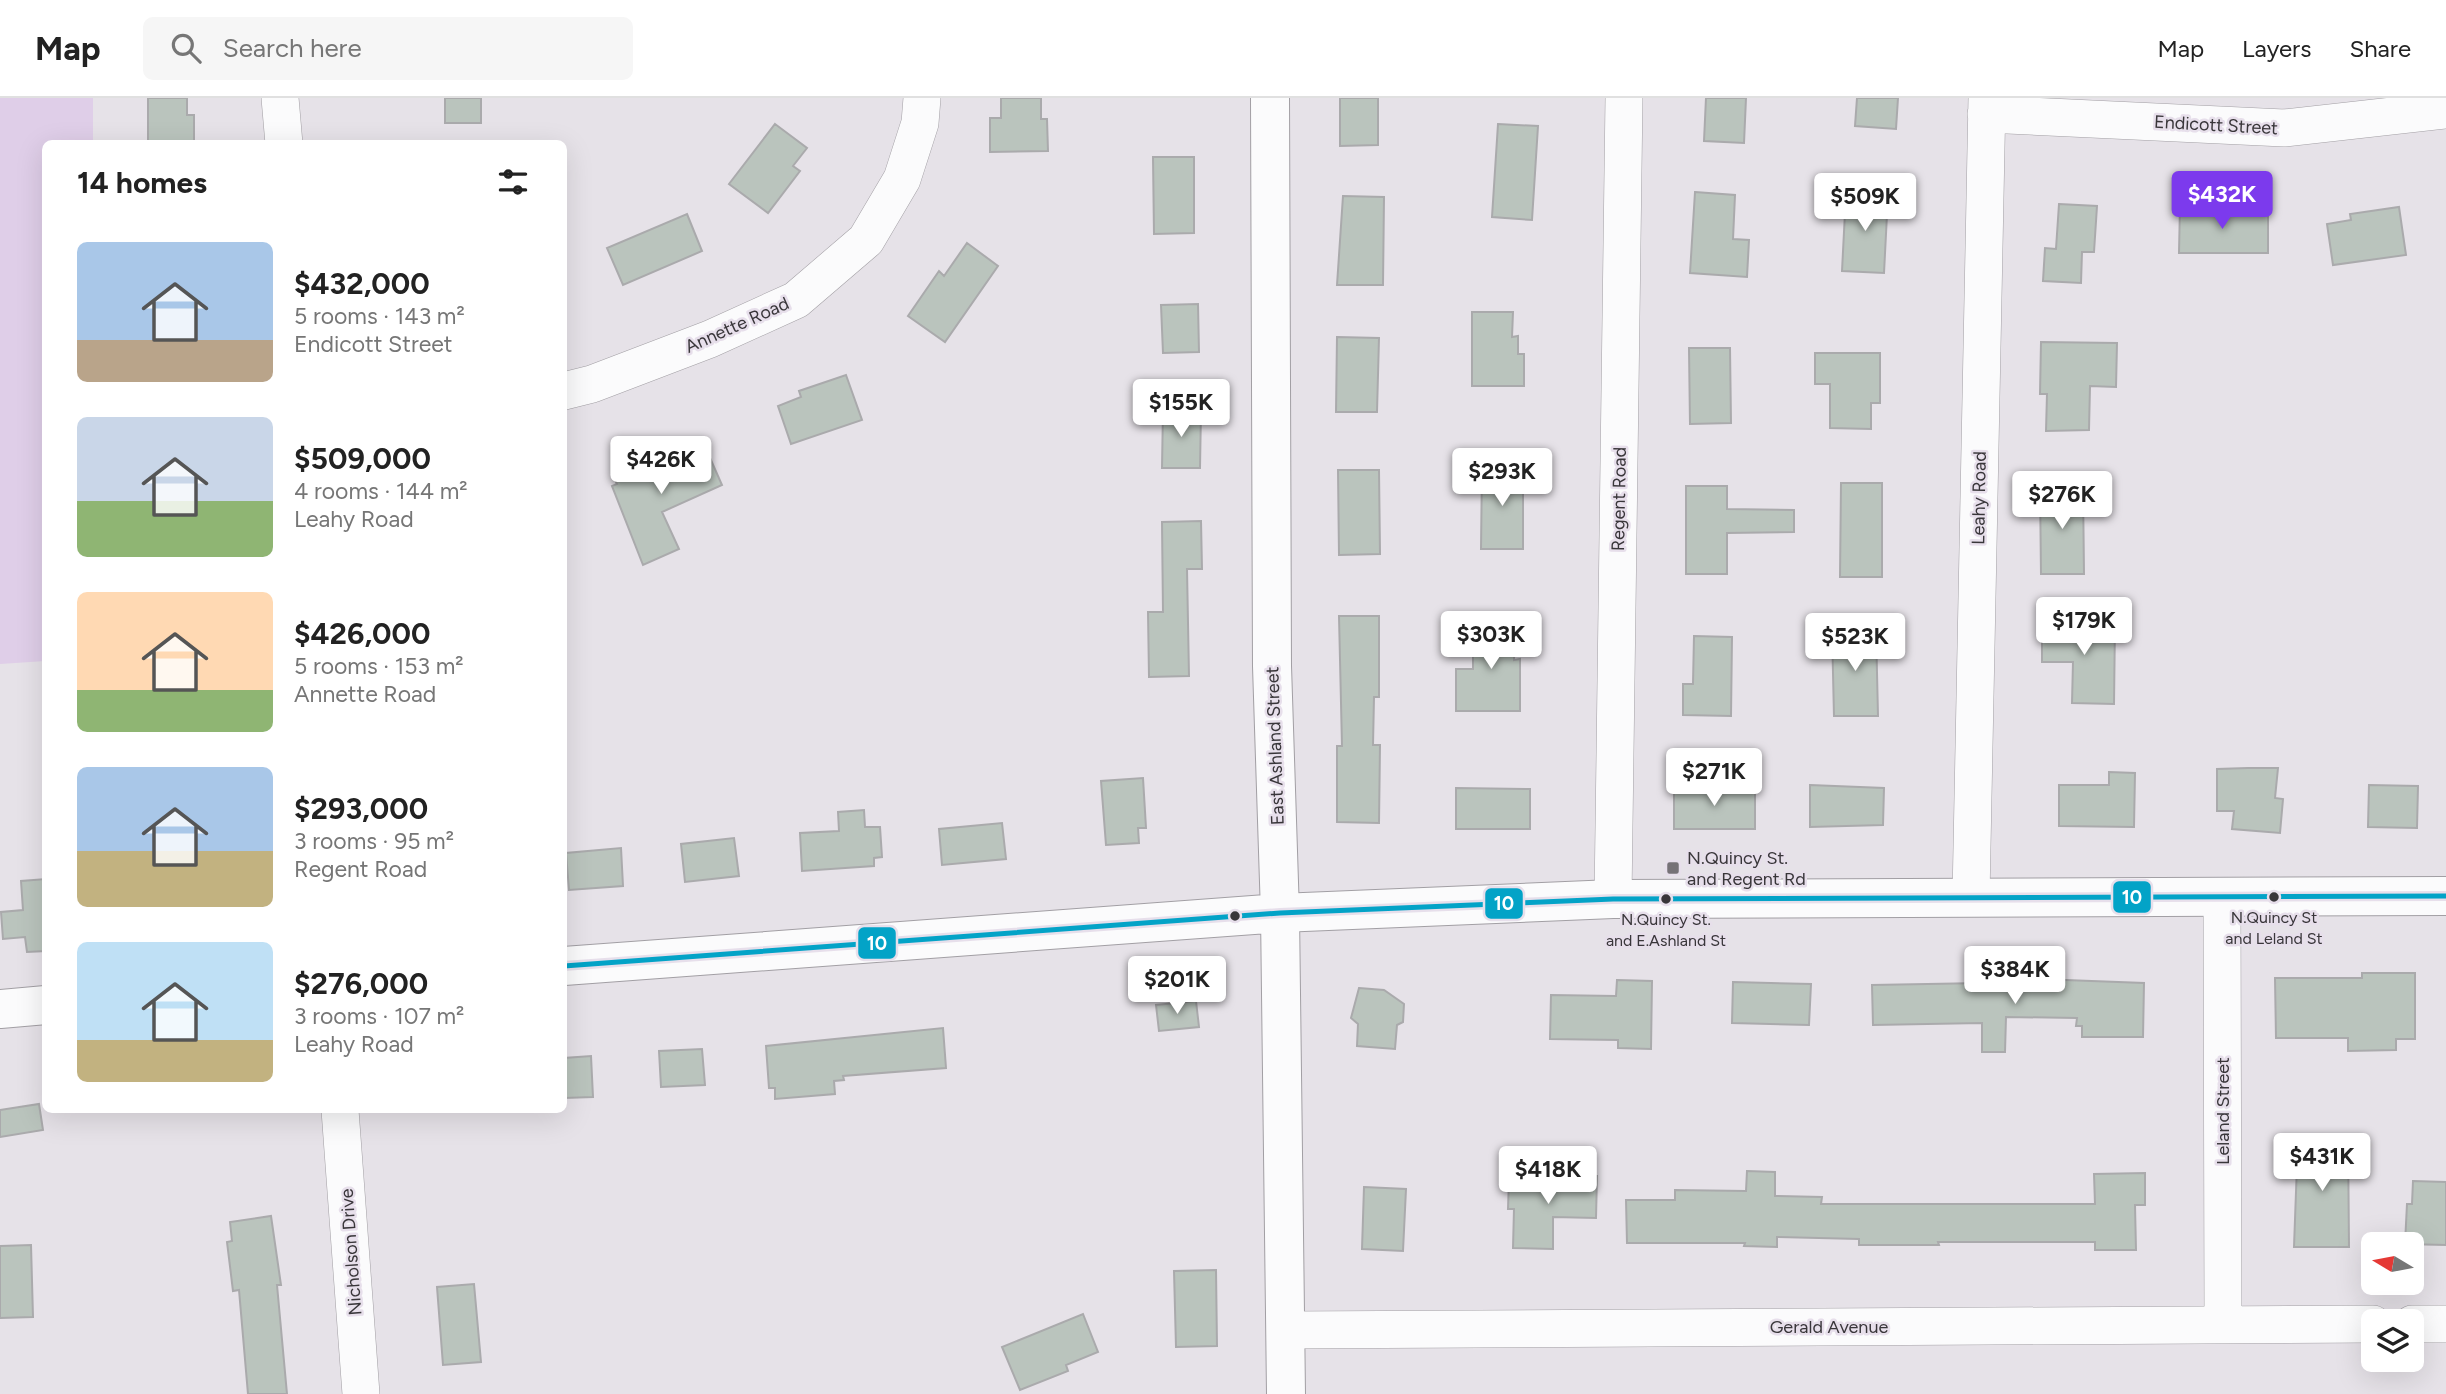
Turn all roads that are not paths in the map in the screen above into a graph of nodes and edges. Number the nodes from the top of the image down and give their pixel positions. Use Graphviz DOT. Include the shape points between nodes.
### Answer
graph roads {
  1 [pos="280,98"];
  2 [pos="922,98"];
  3 [pos="1270,98"];
  4 [pos="1624,98"];
  5 [pos="1987,106"];
  6 [pos="2446,110"];
  7 [pos="284,140"];
  8 [pos="567,390"];
  9 [pos="2446,896"];
  10 [pos="1971,897"];
  11 [pos="2222,897"];
  12 [pos="1614,899"];
  13 [pos="1280,913"];
  14 [pos="567,966"];
  15 [pos="42,1005"];
  16 [pos="0,1009"];
  17 [pos="340,1113"];
  18 [pos="2361,1324"];
  19 [pos="2424,1324"];
  20 [pos="2446,1324"];
  21 [pos="2223,1325"];
  22 [pos="1286,1330"];
  23 [pos="361,1394"];
  24 [pos="1286,1394"];
  1 -- 7 [label="street"];
  2 -- 8 [label="street, Annette Road" via="920,123 902,179 866,240 796,300 710,339"];
  3 -- 13 [label="main road, East Ashland Street" via="1272,666"];
  4 -- 12 [label="street, Regent Road"];
  5 -- 6 [label="street, Endicott Street" via="2284,128"];
  5 -- 10 [label="street, Leahy Road"];
  9 -- 11 [label="main road"];
  10 -- 11 [label="main road"];
  10 -- 12 [label="main road"];
  11 -- 21 [label="street, Leland Street"];
  12 -- 13 [label="main road"];
  13 -- 14 [label="main road"];
  13 -- 22 [label="main road, East Ashland Street"];
  15 -- 16 [label="main road"];
  17 -- 23 [label="street, Nicholson Drive"];
  18 -- 21 [label="street, Gerald Avenue"];
  19 -- 20 [label="street"];
  21 -- 22 [label="street, Gerald Avenue"];
  22 -- 24 [label="main road, East Ashland Street"];
}
